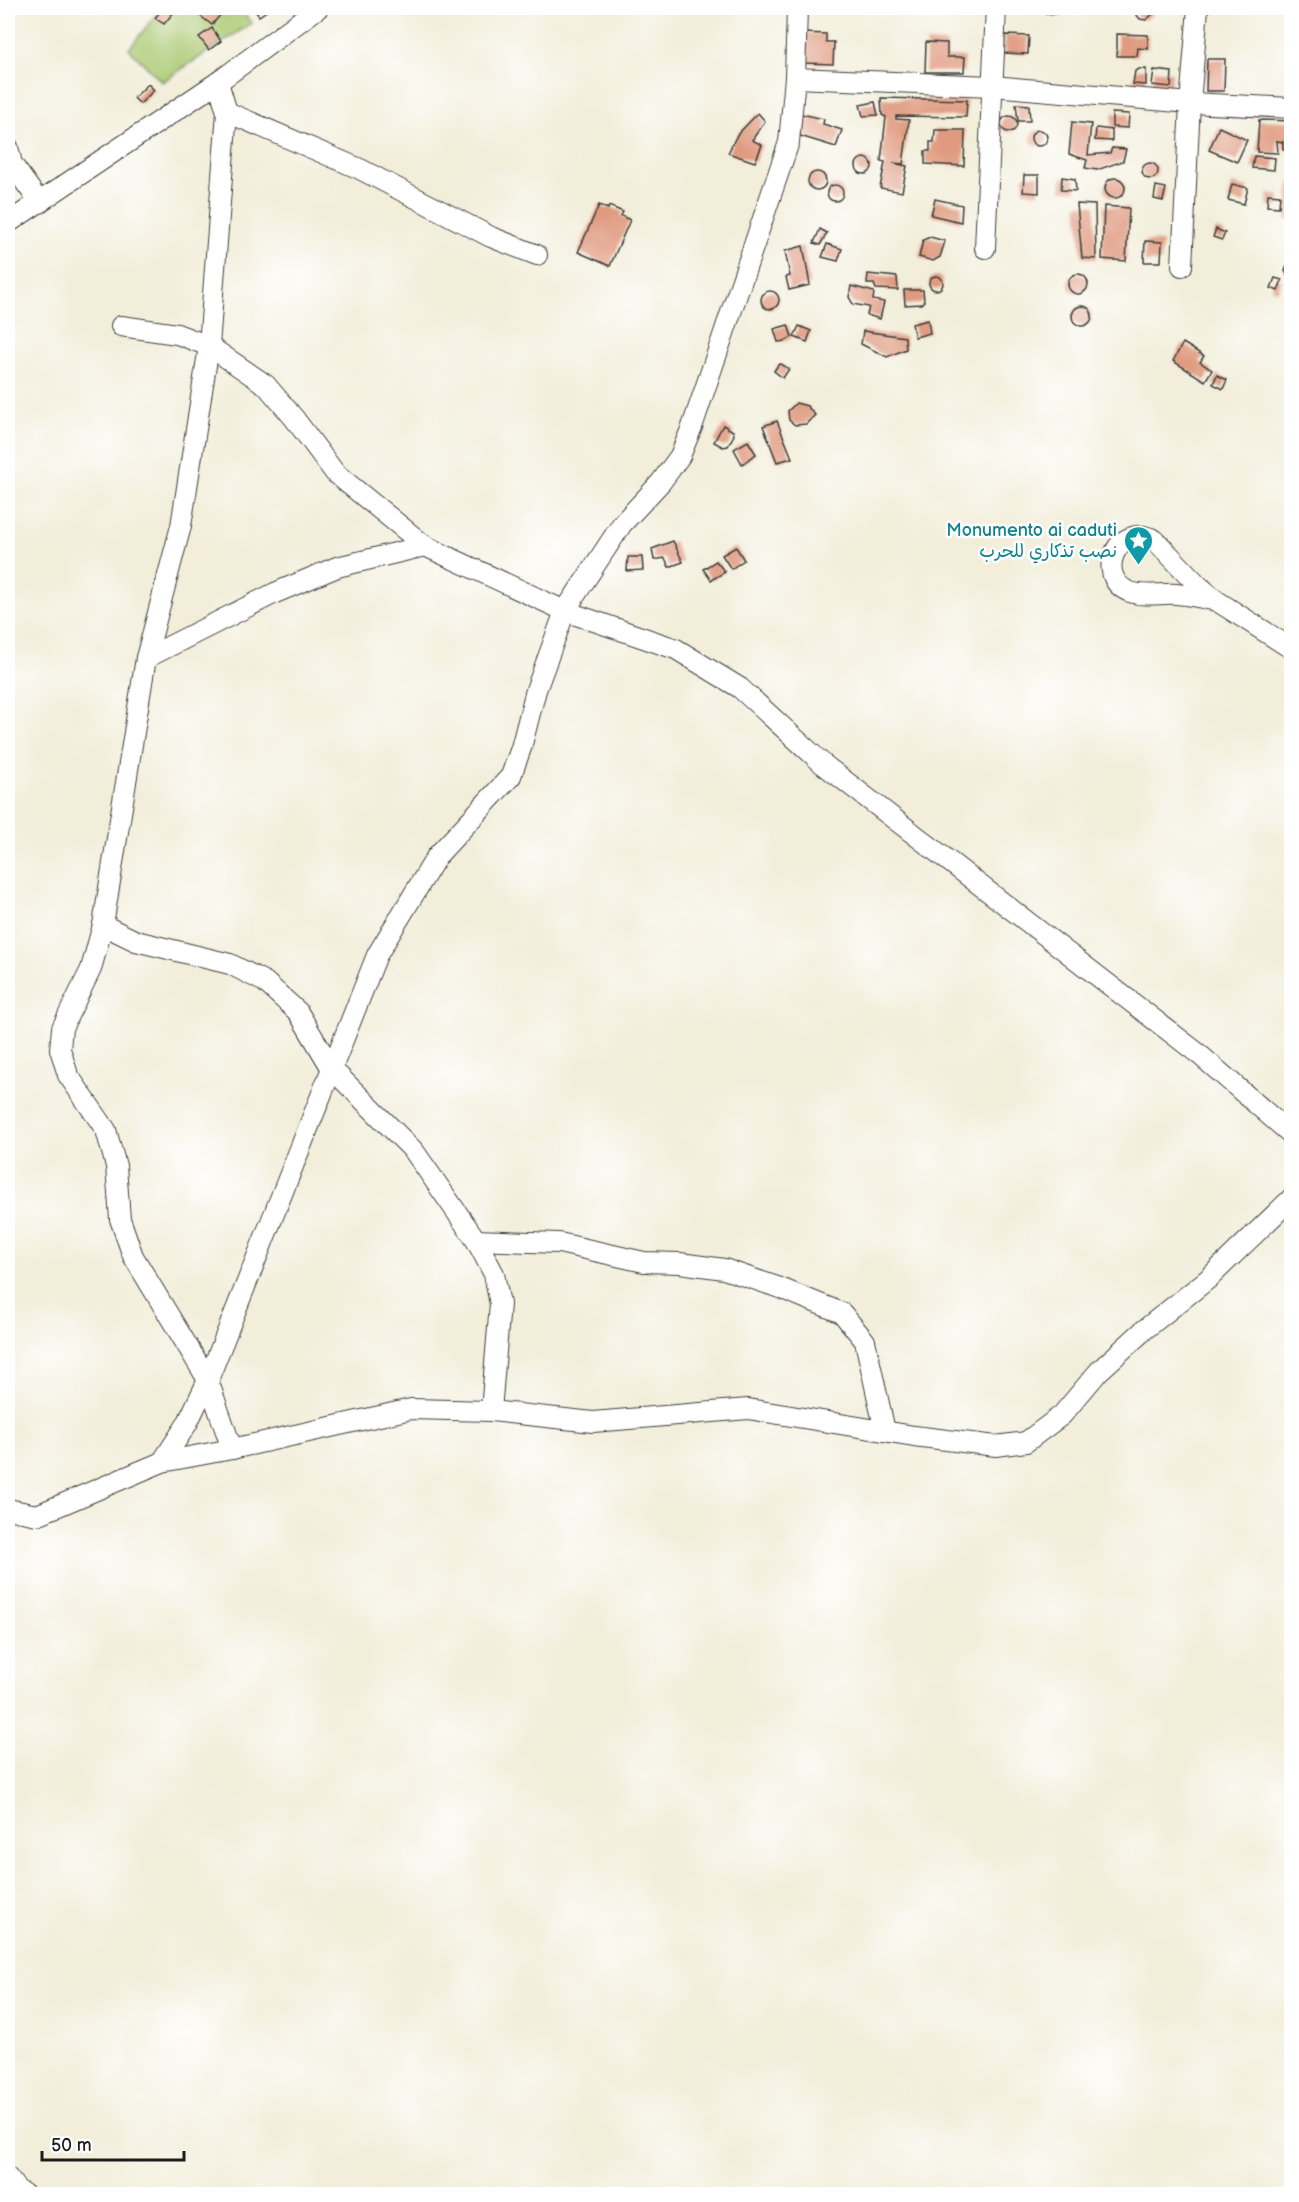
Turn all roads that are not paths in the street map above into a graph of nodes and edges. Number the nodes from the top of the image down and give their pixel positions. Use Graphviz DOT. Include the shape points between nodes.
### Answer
graph roads {
  1 [pos="797,8"];
  2 [pos="996,8"];
  3 [pos="1198,8"];
  4 [pos="310,10"];
  5 [pos="795,78"];
  6 [pos="218,82"];
  7 [pos="992,86"];
  8 [pos="1190,103"];
  9 [pos="1292,108"];
  10 [pos="227,112"];
  11 [pos="9,158"];
  12 [pos="40,203"];
  13 [pos="8,223"];
  14 [pos="985,248"];
  15 [pos="537,255"];
  16 [pos="1182,266"];
  17 [pos="121,326"];
  18 [pos="208,346"];
  19 [pos="425,546"];
  20 [pos="1217,601"];
  21 [pos="565,610"];
  22 [pos="1292,649"];
  23 [pos="146,658"];
  24 [pos="103,925"];
  25 [pos="332,1069"];
  26 [pos="1292,1135"];
  27 [pos="1292,1198"];
  28 [pos="476,1240"];
  29 [pos="208,1380"];
  30 [pos="491,1411"];
  31 [pos="885,1431"];
  32 [pos="232,1449"];
  33 [pos="162,1462"];
  34 [pos="8,1509"];
  35 [pos="8,2178"];
  36 [pos="24,2194"];
  1 -- 5 [label="street"];
  2 -- 7 [label="street"];
  3 -- 8 [label="street"];
  4 -- 6 [label="street"];
  5 -- 7 [label="street"];
  5 -- 21 [label="street" via="789,142 680,456 622,524"];
  6 -- 10 [label="street"];
  6 -- 12 [label="street"];
  7 -- 8 [label="street"];
  7 -- 14 [label="street"];
  8 -- 9 [label="street"];
  8 -- 16 [label="street"];
  10 -- 15 [label="street" via="360,169 491,237"];
  10 -- 18 [label="street"];
  11 -- 12 [label="street"];
  12 -- 13 [label="street"];
  17 -- 18 [label="street" via="177,334"];
  18 -- 19 [label="street" via="266,385 335,473"];
  18 -- 23 [label="street" via="181,526"];
  19 -- 21 [label="street"];
  19 -- 23 [label="street" via="337,567 275,592"];
  20 -- 20 [label="street" via="1131,592 1113,574 1114,552 1126,539 1149,537 1163,546"];
  20 -- 22 [label="street"];
  21 -- 25 [label="street" via="511,776 437,856 410,900 377,956"];
  21 -- 26 [label="street" via="676,649 740,688 823,764 1200,1055"];
  23 -- 24 [label="street"];
  24 -- 25 [label="street" via="136,941 230,964 265,982 298,1012"];
  24 -- 29 [label="street" via="91,969 62,1028 60,1048 68,1075 106,1130 116,1166 120,1219 133,1256"];
  25 -- 28 [label="street" via="414,1151"];
  25 -- 29 [label="street"];
  27 -- 31 [label="street" via="1208,1279 1099,1371 1062,1415 1026,1442 996,1446"];
  28 -- 30 [label="street" via="494,1274 500,1304"];
  28 -- 31 [label="street" via="559,1243 644,1262 724,1269 842,1313 865,1341"];
  29 -- 32 [label="street"];
  29 -- 33 [label="street" via="187,1424"];
  30 -- 31 [label="street" via="593,1422 748,1408"];
  30 -- 32 [label="street" via="411,1409"];
  32 -- 33 [label="street"];
  33 -- 34 [label="street" via="37,1515"];
  35 -- 36 [label="street"];
}
